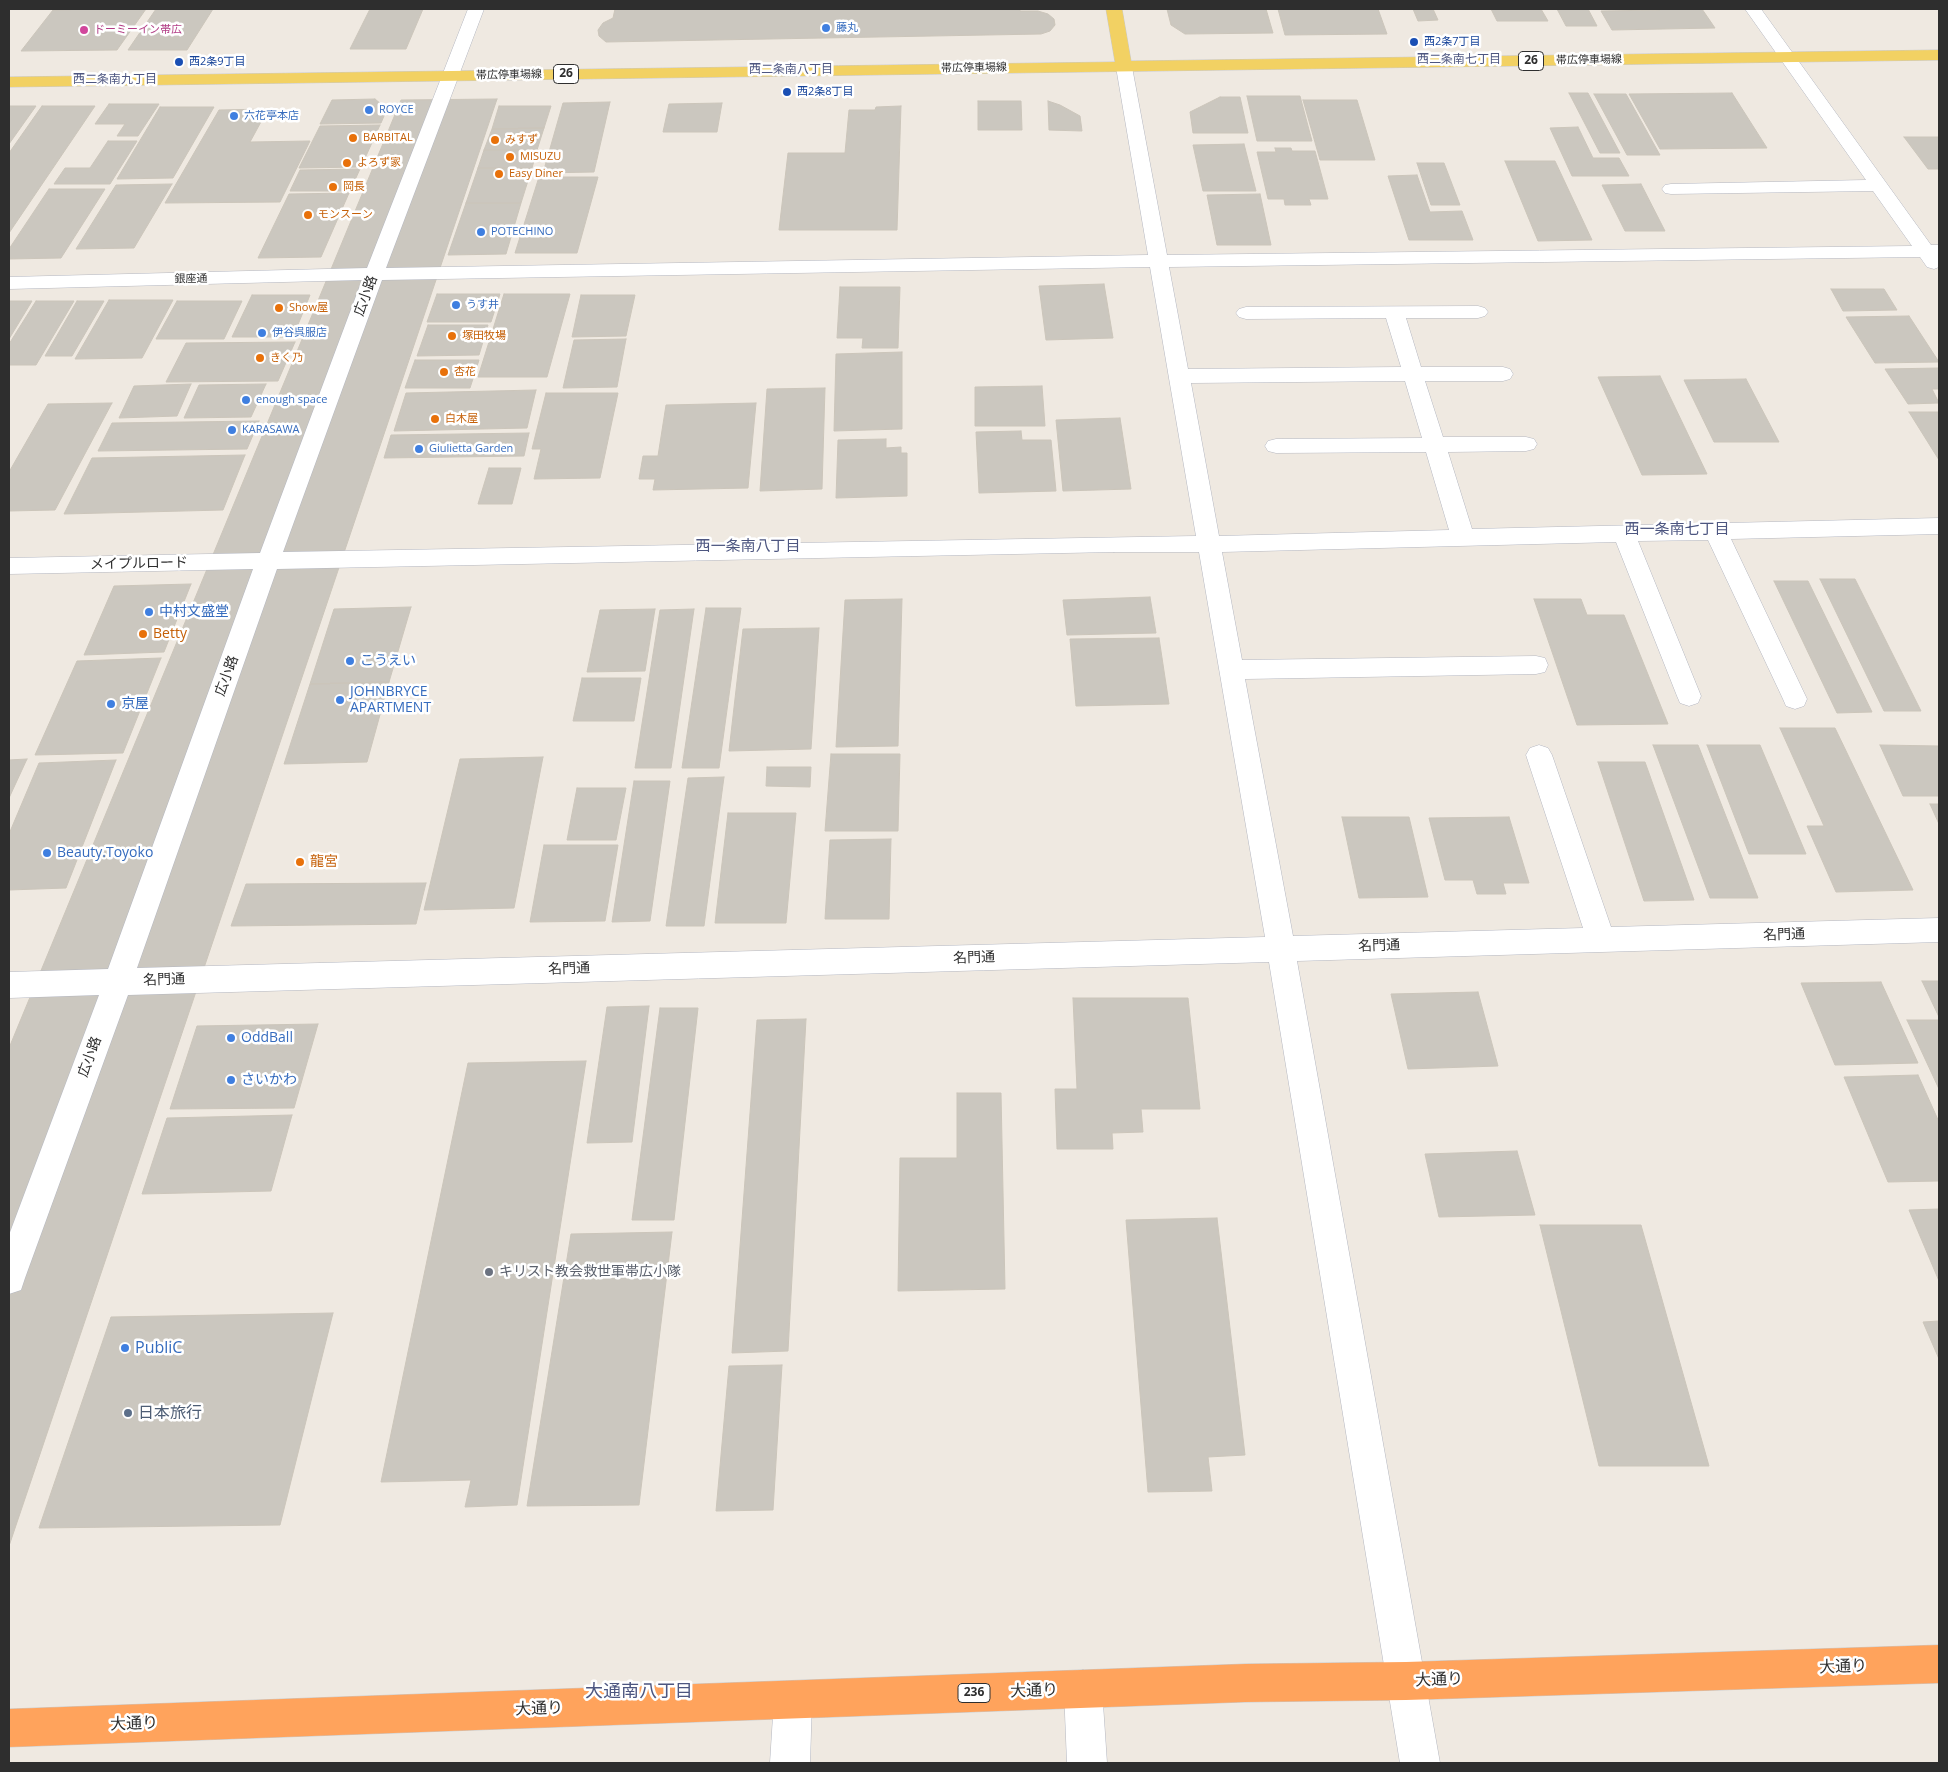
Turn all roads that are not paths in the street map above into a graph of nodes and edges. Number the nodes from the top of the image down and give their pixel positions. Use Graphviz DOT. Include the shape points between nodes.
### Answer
graph roads {
  1 [pos="476,9"];
  2 [pos="1114,9"];
  3 [pos="1753,9"];
  4 [pos="1939,55"];
  5 [pos="1787,57"];
  6 [pos="1124,67"];
  7 [pos="449,76"];
  8 [pos="9,82"];
  9 [pos="1878,185"];
  10 [pos="1671,189"];
  11 [pos="1932,251"];
  12 [pos="1158,261"];
  13 [pos="1939,270"];
  14 [pos="374,274"];
  15 [pos="9,283"];
  16 [pos="1394,312"];
  17 [pos="1478,312"];
  18 [pos="1246,313"];
  19 [pos="1413,374"];
  20 [pos="1503,374"];
  21 [pos="1180,376"];
  22 [pos="1526,444"];
  23 [pos="1434,445"];
  24 [pos="1276,446"];
  25 [pos="1939,526"];
  26 [pos="1716,532"];
  27 [pos="1624,534"];
  28 [pos="1463,538"];
  29 [pos="1210,544"];
  30 [pos="268,562"];
  31 [pos="9,566"];
  32 [pos="1536,665"];
  33 [pos="1231,670"];
  34 [pos="1690,696"];
  35 [pos="1795,699"];
  36 [pos="1539,755"];
  37 [pos="1939,930"];
  38 [pos="1601,940"];
  39 [pos="1281,949"];
  40 [pos="118,982"];
  41 [pos="9,985"];
  42 [pos="9,1278"];
  43 [pos="1939,1664"];
  44 [pos="1406,1681"];
  45 [pos="1083,1689"];
  46 [pos="793,1700"];
  47 [pos="9,1728"];
  48 [pos="790,1763"];
  49 [pos="1087,1763"];
  50 [pos="1420,1763"];
  1 -- 7 [label="street, 広小路"];
  2 -- 6 [label="main road"];
  3 -- 5 [label="street"];
  4 -- 5 [label="main road, 帯広停車場線 / 26"];
  5 -- 6 [label="main road, 帯広停車場線 / 26"];
  5 -- 9 [label="street"];
  6 -- 7 [label="main road, 帯広停車場線 / 26"];
  6 -- 12 [label="street"];
  7 -- 8 [label="main road, 帯広停車場線 / 26"];
  7 -- 14 [label="street, 広小路"];
  9 -- 10 [label="street"];
  9 -- 11 [label="street"];
  11 -- 12 [label="street, 銀座通"];
  11 -- 13 [label="street"];
  12 -- 14 [label="street, 銀座通"];
  12 -- 21 [label="street"];
  14 -- 15 [label="street, 銀座通"];
  14 -- 30 [label="street, 広小路"];
  16 -- 17 [label="street"];
  16 -- 18 [label="street"];
  16 -- 19 [label="street"];
  19 -- 20 [label="street"];
  19 -- 21 [label="street"];
  19 -- 23 [label="street"];
  21 -- 29 [label="street"];
  22 -- 23 [label="street"];
  23 -- 24 [label="street"];
  23 -- 28 [label="street"];
  25 -- 26 [label="street, メイプルロード"];
  26 -- 27 [label="street, メイプルロード"];
  26 -- 35 [label="street"];
  27 -- 28 [label="street, メイプルロード"];
  27 -- 34 [label="street"];
  28 -- 29 [label="street, メイプルロード"];
  29 -- 30 [label="street, メイプルロード"];
  29 -- 33 [label="street"];
  30 -- 31 [label="street, メイプルロード"];
  30 -- 40 [label="street, 広小路"];
  32 -- 33 [label="street"];
  33 -- 39 [label="street"];
  36 -- 38 [label="street"];
  37 -- 38 [label="street, 名門通"];
  38 -- 39 [label="street, 名門通"];
  39 -- 40 [label="street, 名門通"];
  39 -- 44 [label="street"];
  40 -- 41 [label="street, 名門通"];
  40 -- 42 [label="street, 広小路"];
  43 -- 44 [label="highway, 大通り / 236"];
  44 -- 45 [label="highway, 大通り / 236" via="1245,1682"];
  44 -- 50 [label="street"];
  45 -- 46 [label="highway, 大通り / 236"];
  45 -- 49 [label="street"];
  46 -- 47 [label="highway, 大通り / 236"];
  46 -- 48 [label="street"];
}
